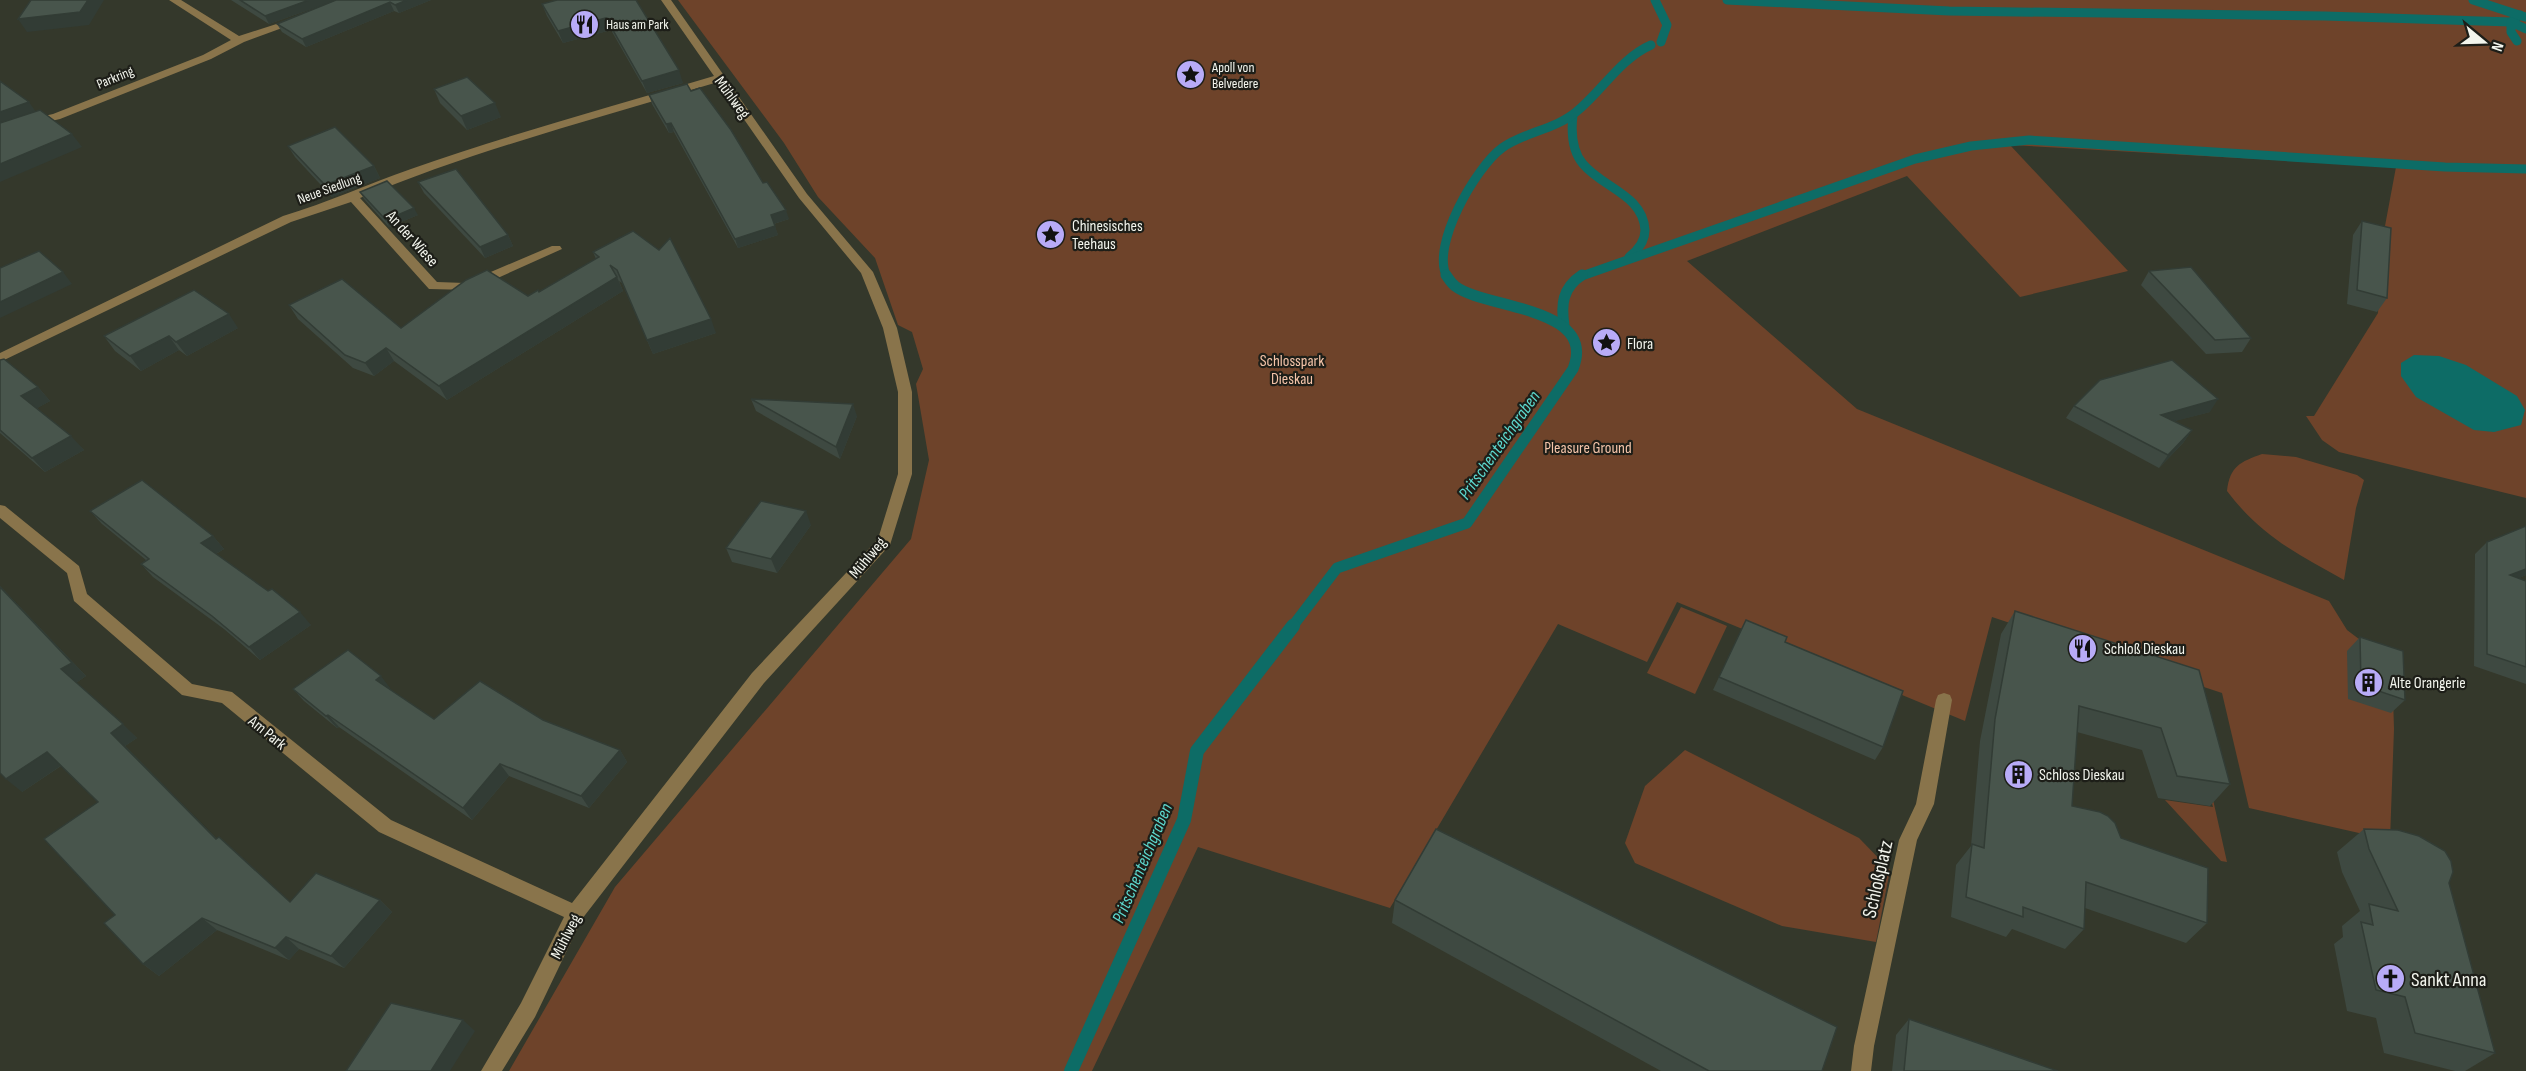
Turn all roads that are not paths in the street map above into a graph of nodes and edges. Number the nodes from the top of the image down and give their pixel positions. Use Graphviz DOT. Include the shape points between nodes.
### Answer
graph roads {
  1 [pos="174,0"];
  2 [pos="666,0"];
  3 [pos="310,15"];
  4 [pos="238,40"];
  5 [pos="719,78"];
  6 [pos="0,135"];
  7 [pos="352,196"];
  8 [pos="556,249"];
  9 [pos="0,357"];
  10 [pos="0,510"];
  11 [pos="1944,700"];
  12 [pos="575,913"];
  13 [pos="491,1071"];
  14 [pos="1861,1071"];
  1 -- 4 [label="street"];
  2 -- 5 [label="street, Mühlweg"];
  3 -- 4 [label="street, Parkring"];
  4 -- 6 [label="street, Parkring" via="56,117"];
  5 -- 7 [label="street, Neue Siedlung" via="470,153"];
  5 -- 12 [label="street, Mühlweg" via="803,196 867,272 890,328 904,392 905,474 885,541 758,678"];
  7 -- 8 [label="street, An der Wiese" via="434,286 467,287"];
  7 -- 9 [label="street, Neue Siedlung" via="287,219"];
  10 -- 12 [label="street, Am Park" via="74,570 80,597 188,690 226,697 385,826"];
  11 -- 14 [label="street, Schloßplatz" via="1925,804 1908,840"];
  12 -- 13 [label="street, Mühlweg" via="528,1010"];
}
